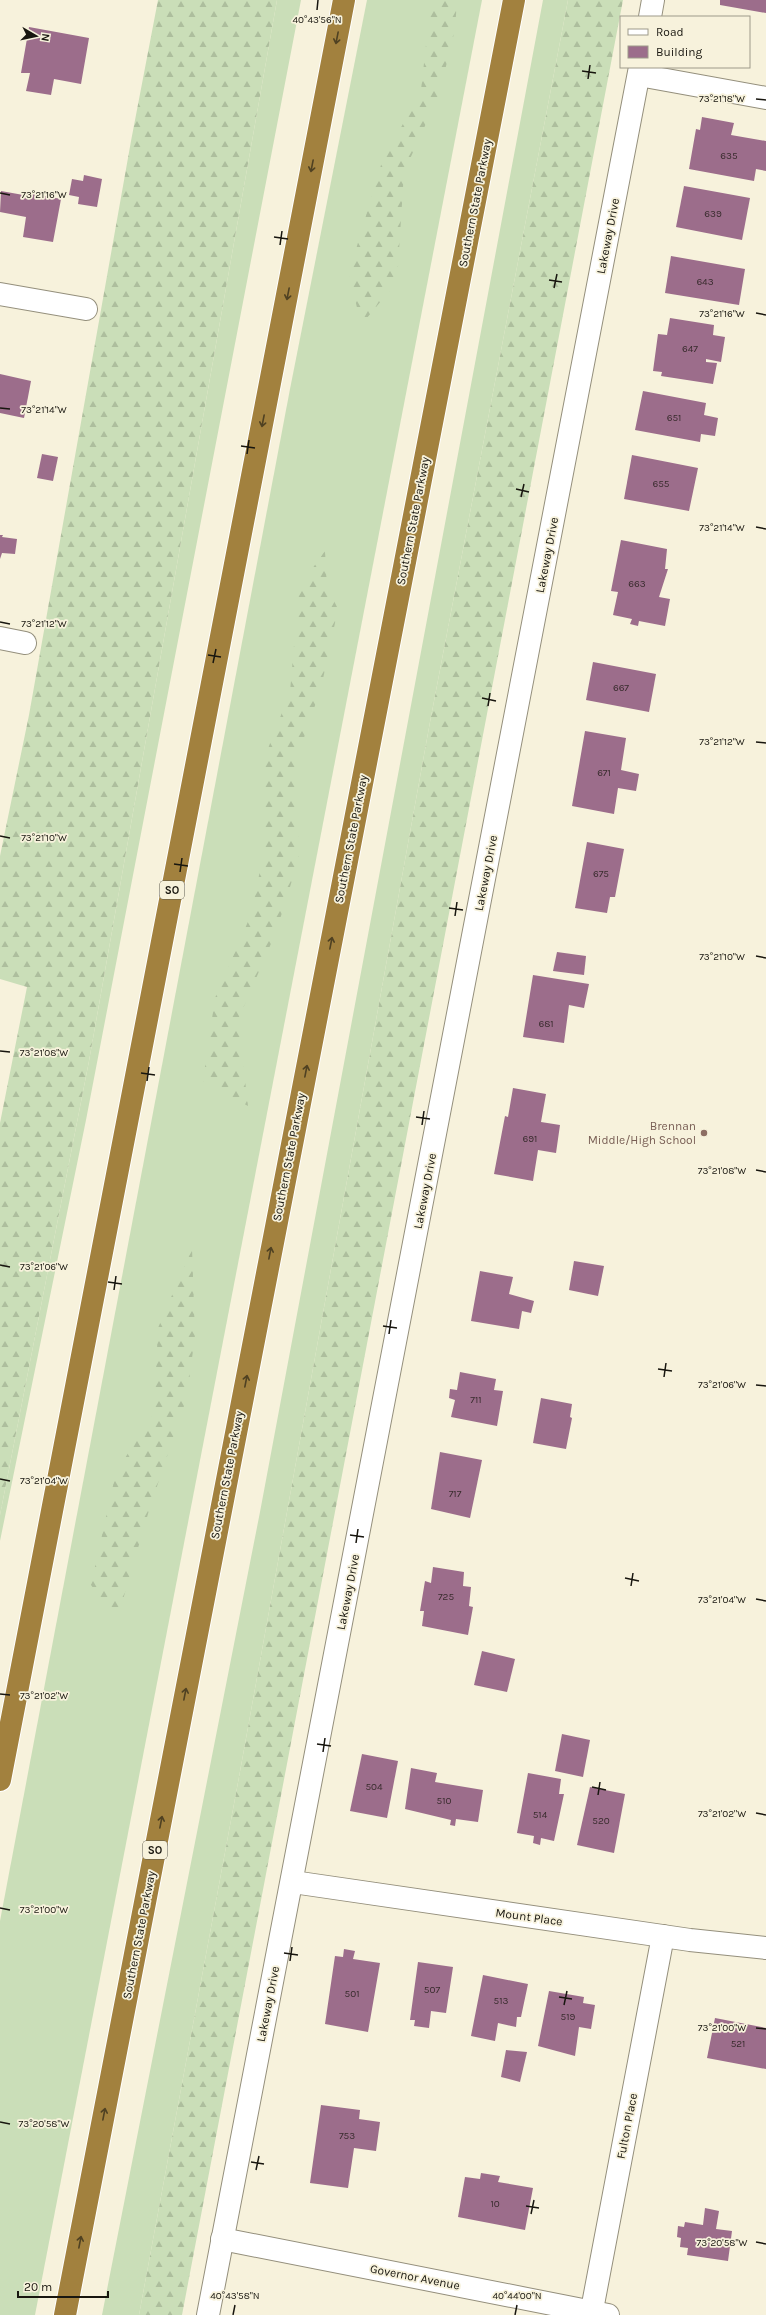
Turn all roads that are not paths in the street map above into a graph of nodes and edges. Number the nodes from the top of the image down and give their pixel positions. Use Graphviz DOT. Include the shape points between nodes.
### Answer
graph roads {
  1 [pos="344,0"];
  2 [pos="514,0"];
  3 [pos="653,0"];
  4 [pos="650,16"];
  5 [pos="639,71"];
  6 [pos="766,98"];
  7 [pos="0,294"];
  8 [pos="86,309"];
  9 [pos="0,638"];
  10 [pos="25,643"];
  11 [pos="0,1780"];
  12 [pos="293,1882"];
  13 [pos="663,1936"];
  14 [pos="766,1948"];
  15 [pos="222,2240"];
  16 [pos="72,2280"];
  17 [pos="597,2314"];
  18 [pos="65,2315"];
  19 [pos="71,2315"];
  20 [pos="208,2315"];
  1 -- 11 [label="highway, SO, one-way"];
  16 -- 2 [label="highway, Southern State Parkway / SO, one-way"];
  3 -- 4 [label="street"];
  5 -- 6 [label="street"];
  5 -- 12 [label="street, Lakeway Drive"];
  7 -- 8 [label="street"];
  9 -- 10 [label="street"];
  12 -- 13 [label="street, Mount Place"];
  12 -- 15 [label="street, Lakeway Drive"];
  13 -- 14 [label="street, Mount Place"];
  13 -- 17 [label="street, Fulton Place"];
  15 -- 17 [label="street, Governor Avenue"];
  15 -- 20 [label="street, Lakeway Drive"];
  16 -- 18 [label="highway, Southern State Parkway / SO"];
  16 -- 19 [label="highway"];
}
